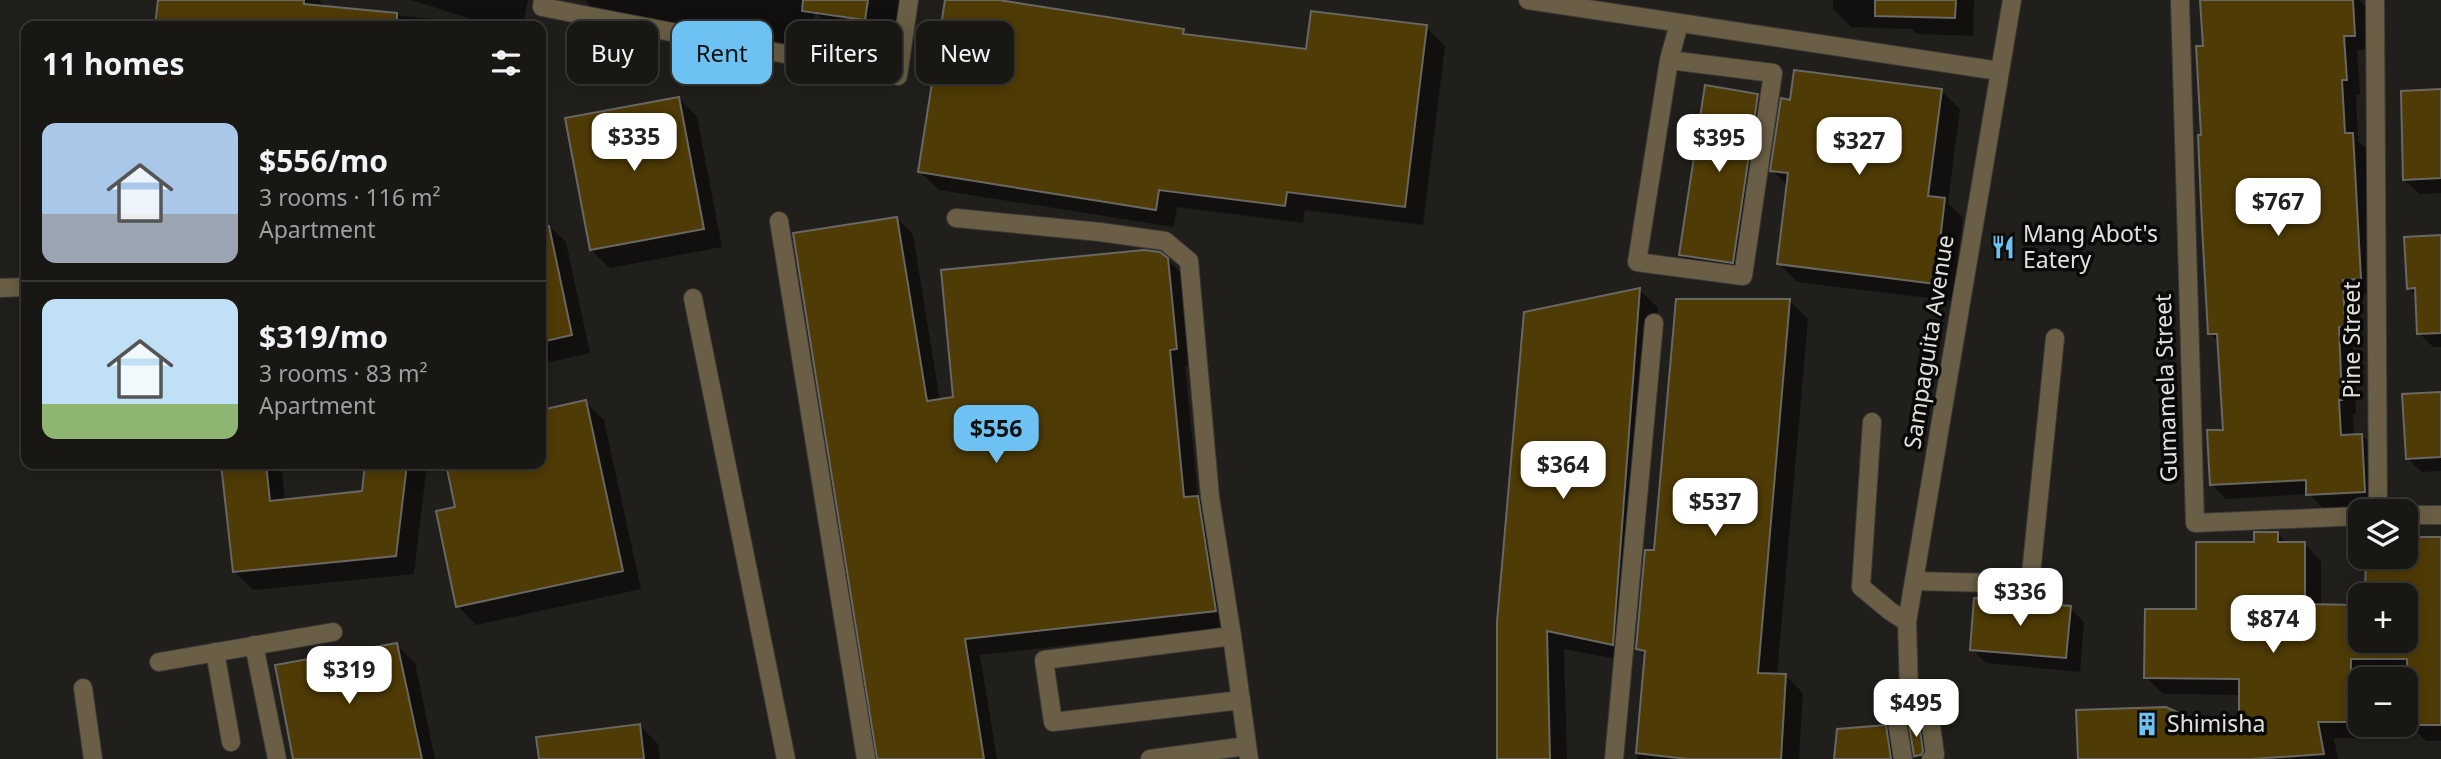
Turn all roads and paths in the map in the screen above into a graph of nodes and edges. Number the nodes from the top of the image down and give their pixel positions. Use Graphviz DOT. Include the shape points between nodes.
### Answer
graph roads {
  1 [pos="543,0"];
  2 [pos="909,0"];
  3 [pos="1528,0"];
  4 [pos="2012,0"];
  5 [pos="2180,0"];
  6 [pos="2375,0"];
  7 [pos="1679,24"];
  8 [pos="1669,60"];
  9 [pos="1999,71"];
  10 [pos="956,218"];
  11 [pos="779,221"];
  12 [pos="21,287"];
  13 [pos="0,288"];
  14 [pos="693,298"];
  15 [pos="1654,323"];
  16 [pos="2054,338"];
  17 [pos="1872,422"];
  18 [pos="2378,499"];
  19 [pos="2441,514"];
  20 [pos="2418,515"];
  21 [pos="2348,517"];
  22 [pos="1914,581"];
  23 [pos="1907,622"];
  24 [pos="334,632"];
  25 [pos="1232,636"];
  26 [pos="254,645"];
  27 [pos="215,652"];
  28 [pos="159,662"];
  29 [pos="83,688"];
  30 [pos="1909,694"];
  31 [pos="1241,700"];
  32 [pos="231,742"];
  33 [pos="1248,753"];
  34 [pos="93,759"];
  35 [pos="276,759"];
  36 [pos="786,759"];
  37 [pos="866,759"];
  38 [pos="1150,759"];
  39 [pos="1614,759"];
  40 [pos="1903,759"];
  41 [pos="1931,759"];
  1 -- 2 [label="street" via="542,7 898,76"];
  3 -- 7 [label="street"];
  4 -- 9 [label="street, Sampaguita Avenue"];
  5 -- 21 [label="street, Gumamela Street" via="2195,523"];
  6 -- 18 [label="street, Pine Street"];
  7 -- 8 [label="street"];
  7 -- 9 [label="street"];
  8 -- 8 [label="street" via="1637,262 1743,276 1773,73"];
  9 -- 22 [label="street, Sampaguita Avenue"];
  10 -- 25 [label="street" via="1164,241 1189,261 1210,497"];
  11 -- 37 [label="street"];
  12 -- 13 [label="street"];
  14 -- 36 [label="street"];
  15 -- 39 [label="street"];
  16 -- 22 [label="street" via="2030,584"];
  17 -- 23 [label="street" via="1861,587"];
  19 -- 20 [label="street"];
  22 -- 23 [label="street, Sampaguita Avenue"];
  23 -- 30 [label="street, Sampaguita Avenue"];
  24 -- 26 [label="street"];
  25 -- 31 [label="street"];
  25 -- 31 [label="street" via="1044,660 1052,722"];
  26 -- 27 [label="street"];
  26 -- 35 [label="street"];
  27 -- 28 [label="street"];
  27 -- 32 [label="street"];
  29 -- 34 [label="street"];
  30 -- 40 [label="street, Sampaguita Avenue" via="1896,715"];
  30 -- 41 [label="street" via="1929,710 1935,755"];
  31 -- 33 [label="street"];
  33 -- 38 [label="street"];
}
